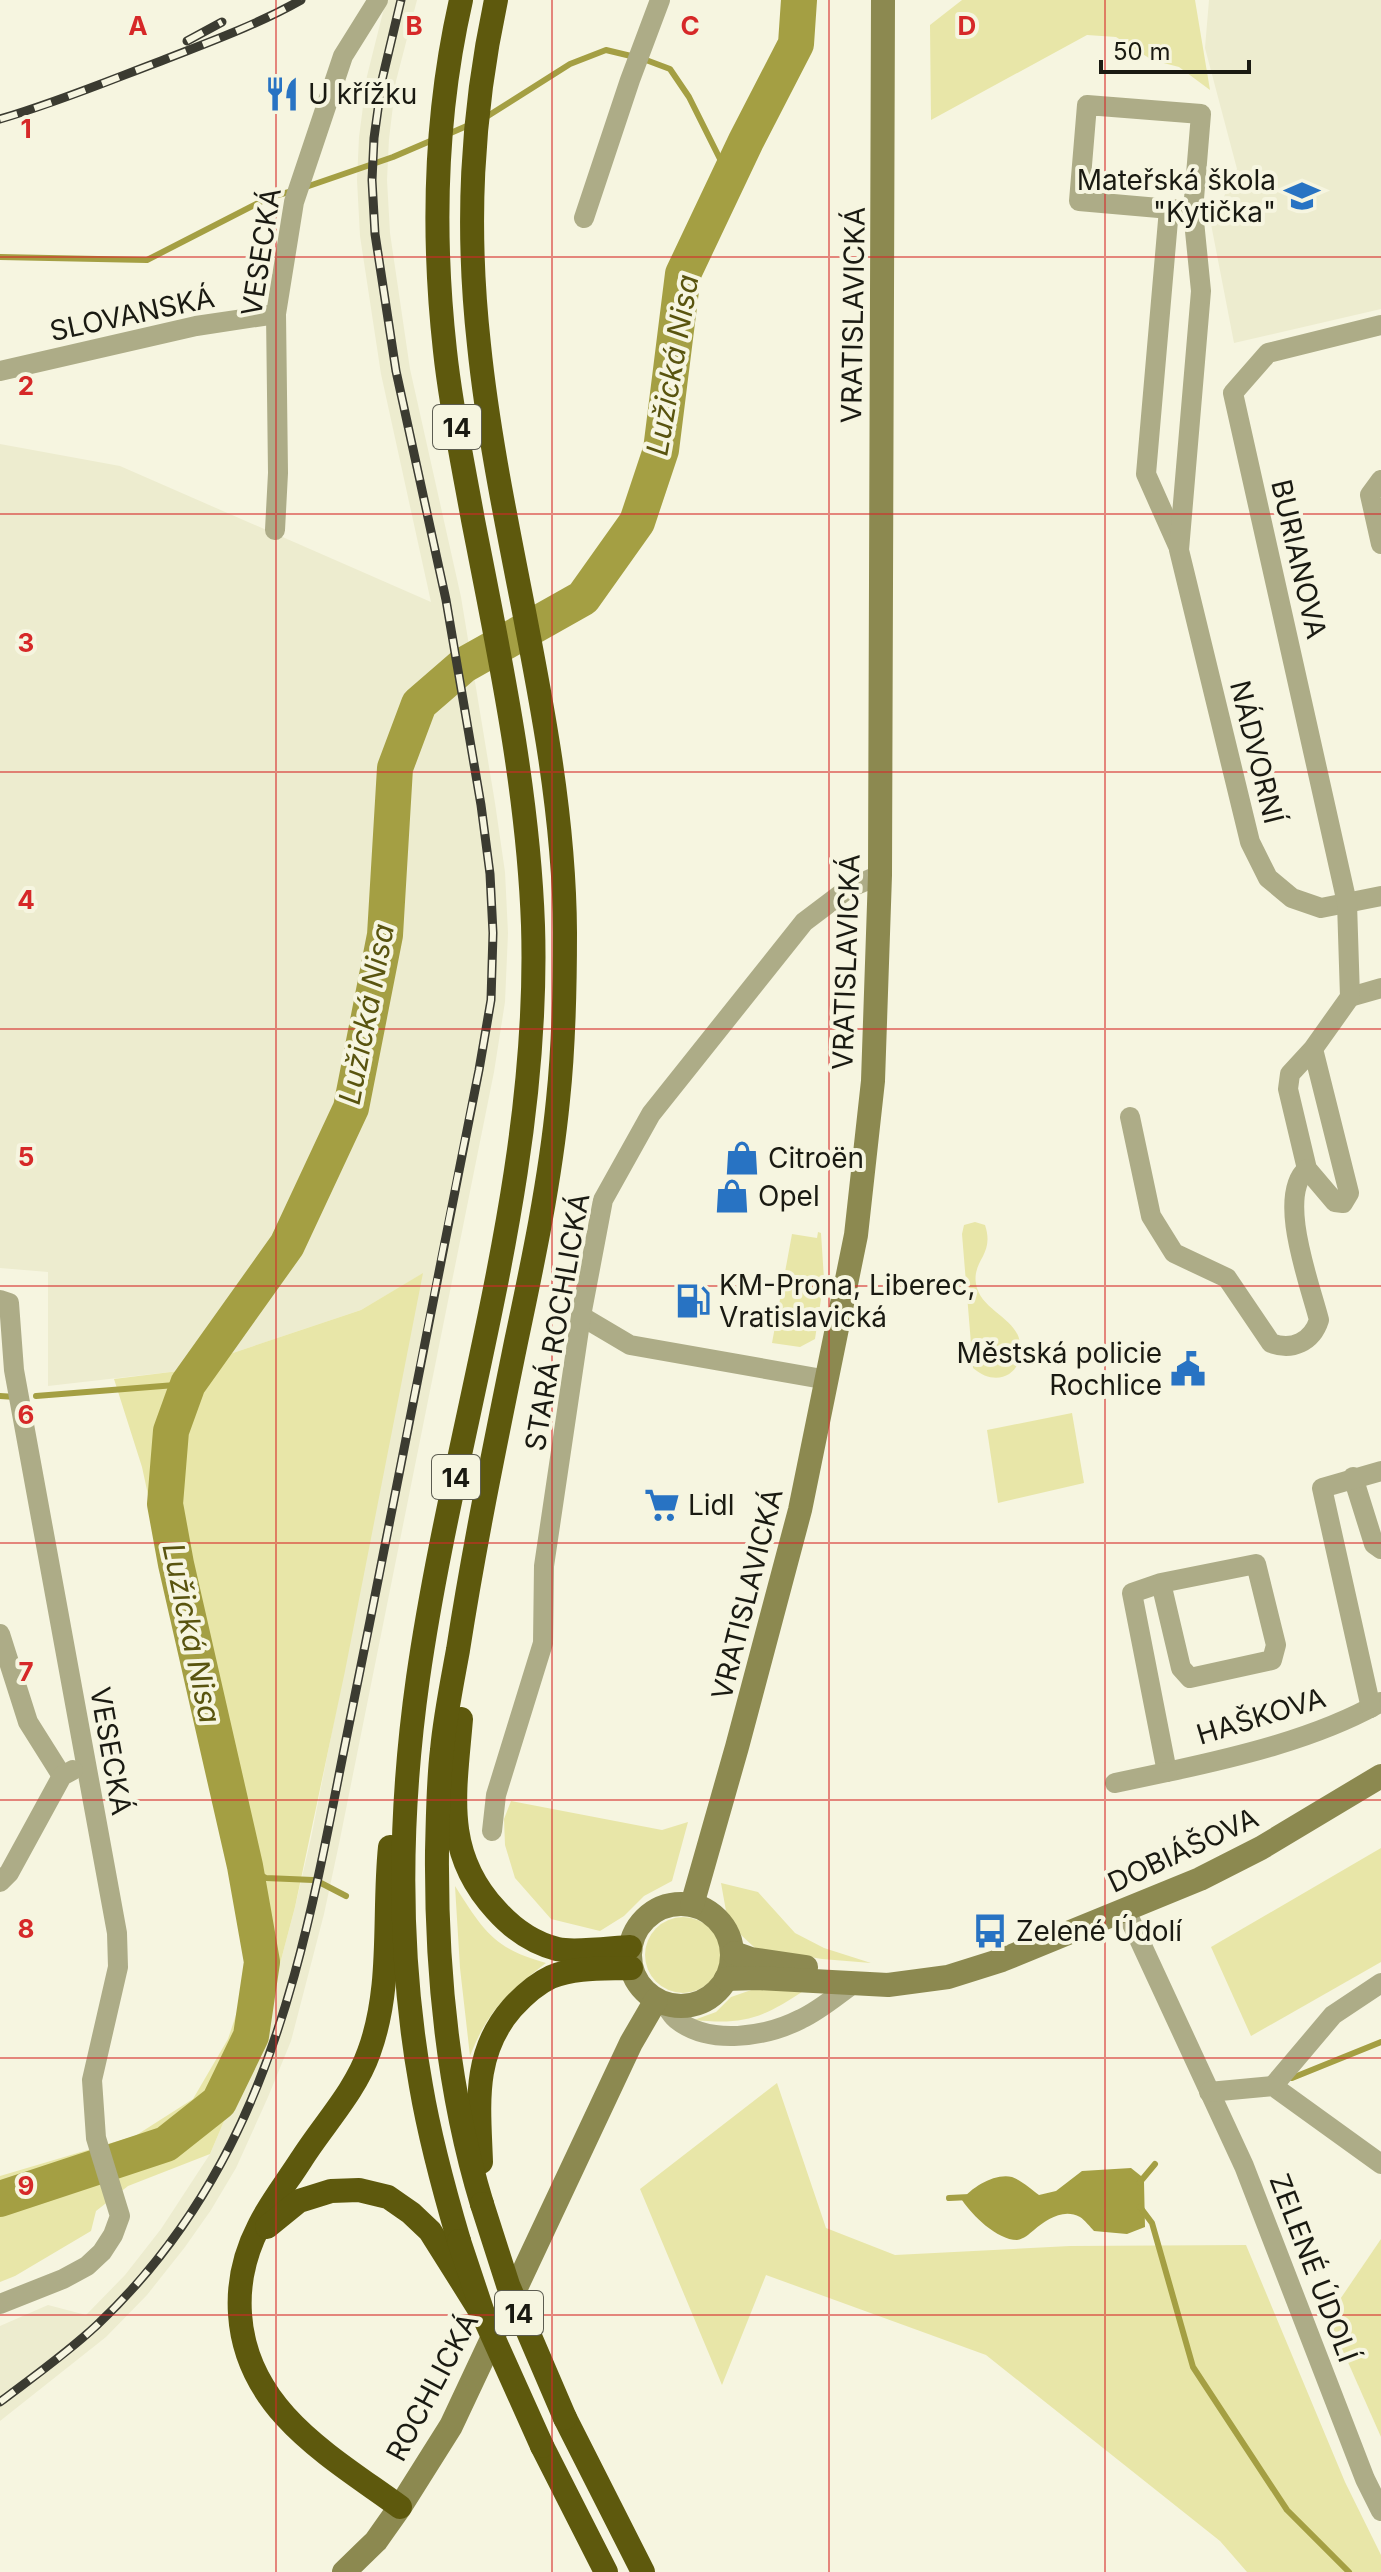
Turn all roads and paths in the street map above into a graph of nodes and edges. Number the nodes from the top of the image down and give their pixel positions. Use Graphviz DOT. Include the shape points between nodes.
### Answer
graph roads {
  1 [pos="378,0"];
  2 [pos="660,0"];
  3 [pos="883,0"];
  4 [pos="495,2"];
  5 [pos="460,6"];
  6 [pos="1169,209"];
  7 [pos="1193,211"];
  8 [pos="584,218"];
  9 [pos="276,314"];
  10 [pos="1381,325"];
  11 [pos="0,371"];
  12 [pos="1381,480"];
  13 [pos="275,530"];
  14 [pos="1381,544"];
  15 [pos="1179,550"];
  16 [pos="880,875"];
  17 [pos="1381,896"];
  18 [pos="1347,903"];
  19 [pos="1381,988"];
  20 [pos="1350,997"];
  21 [pos="1313,1049"];
  22 [pos="1130,1117"];
  23 [pos="1307,1169"];
  24 [pos="0,1300"];
  25 [pos="581,1316"];
  26 [pos="828,1380"];
  27 [pos="1381,1471"];
  28 [pos="1353,1477"];
  29 [pos="475,1545"];
  30 [pos="1381,1549"];
  31 [pos="1161,1583"];
  32 [pos="0,1634"];
  33 [pos="1376,1705"];
  34 [pos="414,1716"];
  35 [pos="85,1765"];
  36 [pos="1167,1772"];
  37 [pos="62,1776"];
  38 [pos="1381,1776"];
  39 [pos="1115,1783"];
  40 [pos="492,1831"];
  41 [pos="3,1872"];
  42 [pos="692,1905"];
  43 [pos="1126,1911"];
  44 [pos="734,1953"];
  45 [pos="631,1957"];
  46 [pos="1002,1960"];
  47 [pos="726,1979"];
  48 [pos="1381,1983"];
  49 [pos="836,1996"];
  50 [pos="660,2002"];
  51 [pos="1273,2086"];
  52 [pos="1209,2092"];
  53 [pos="1381,2164"];
  54 [pos="482,2204"];
  55 [pos="253,2240"];
  56 [pos="0,2304"];
  57 [pos="485,2319"];
  58 [pos="400,2507"];
  59 [pos="1381,2511"];
  60 [pos="344,2572"];
  61 [pos="606,2572"];
  62 [pos="643,2572"];
  1 -- 9 [label="street, VESECKÁ" via="343,56 302,175"];
  2 -- 8 [label="street"];
  3 -- 16 [label="street, VRATISLAVICKÁ"];
  4 -- 29 [label="highway, 14" via="481,77 471,193 472,262 479,349 556,812 565,924 564,1016 545,1194"];
  5 -- 34 [label="highway, 14" via="447,72 438,177 445,351 524,814 533,924 532,1014 500,1270 428,1617"];
  6 -- 7 [label="street, NÁDVORNÍ"];
  6 -- 7 [label="street, NÁDVORNÍ" via="1079,201 1087,105 1201,114"];
  6 -- 15 [label="street, NÁDVORNÍ" via="1146,474"];
  7 -- 15 [label="street, NÁDVORNÍ" via="1201,291"];
  9 -- 11 [label="street, SLOVANSKÁ" via="196,326"];
  9 -- 13 [label="street, VESECKÁ"];
  10 -- 18 [label="street, BURIANOVA" via="1268,353 1233,393"];
  12 -- 14 [label="street" via="1370,495"];
  15 -- 18 [label="street, NÁDVORNÍ" via="1250,842 1268,878 1292,898 1321,908"];
  16 -- 25 [label="street, STARÁ ROCHLICKÁ" via="849,888 804,922 651,1114 603,1200"];
  16 -- 26 [label="street, VRATISLAVICKÁ" via="871,1097 856,1235"];
  17 -- 18 [label="street"];
  18 -- 20 [label="street, BURIANOVA"];
  19 -- 20 [label="street"];
  20 -- 21 [label="street"];
  21 -- 23 [label="street" via="1288,1081"];
  21 -- 23 [label="street" via="1349,1193 1343,1203 1335,1202"];
  22 -- 23 [label="street" via="1151,1216 1174,1253 1227,1278 1271,1343 1281,1347 1306,1340 1319,1320 1293,1208 1299,1176"];
  24 -- 35 [label="street, VESECKÁ" via="9,1303 14,1370"];
  25 -- 26 [label="street" via="630,1345"];
  25 -- 40 [label="street, STARÁ ROCHLICKÁ" via="544,1566 543,1643 496,1795"];
  26 -- 42 [label="street, VRATISLAVICKÁ" via="771,1626"];
  27 -- 28 [label="street, HAŠKOVA"];
  28 -- 30 [label="street" via="1374,1544"];
  28 -- 33 [label="street, HAŠKOVA" via="1322,1488"];
  29 -- 45 [label="highway" via="455,1788 456,1831 466,1870 505,1920 533,1940 560,1950"];
  29 -- 54 [label="highway, 14" via="441,1751 437,1904 447,2045"];
  31 -- 31 [label="street, HAŠKOVA" via="1256,1564 1276,1645 1272,1660 1190,1678 1181,1668"];
  31 -- 36 [label="street, HAŠKOVA" via="1132,1593"];
  32 -- 37 [label="street" via="28,1722"];
  33 -- 36 [label="street, HAŠKOVA" via="1242,1756"];
  34 -- 55 [label="highway" via="400,1758 386,1884 382,2005 369,2054"];
  34 -- 57 [label="highway, 14, bridge" via="405,1822 407,1974 421,2088 440,2173"];
  35 -- 37 [label="street"];
  35 -- 56 [label="street, VESECKÁ" via="117,1933 118,1967 92,2080 96,2138 118,2209 113,2235 87,2266"];
  36 -- 39 [label="street, HAŠKOVA"];
  37 -- 41 [label="street"];
  38 -- 43 [label="street, DOBIÁŠOVA" via="1261,1848"];
  42 -- 44 [label="street" via="717,1919"];
  42 -- 45 [label="street" via="671,1905 647,1917 636,1930"];
  43 -- 46 [label="street, DOBIÁŠOVA"];
  43 -- 52 [label="street, ZELENÉ ÚDOLÍ"];
  44 -- 46 [label="street, DOBIÁŠOVA" via="850,1974 888,1975"];
  44 -- 47 [label="street"];
  45 -- 50 [label="street" via="636,1980"];
  45 -- 54 [label="highway" via="551,1977 526,1993 502,2020 487,2047 479,2088"];
  46 -- 49 [label="street, DOBIÁŠOVA" via="948,1977"];
  47 -- 49 [label="street, DOBIÁŠOVA" via="757,1978"];
  47 -- 50 [label="street" via="700,2003"];
  48 -- 51 [label="street" via="1333,2015"];
  49 -- 50 [label="street" via="800,2020 768,2032 734,2036 701,2032 675,2018"];
  50 -- 58 [label="street, ROCHLICKÁ" via="631,2043 462,2404"];
  51 -- 52 [label="street"];
  51 -- 53 [label="street"];
  52 -- 59 [label="street, ZELENÉ ÚDOLÍ" via="1244,2166"];
  54 -- 62 [label="highway, 14, bridge" via="508,2285 565,2418"];
  55 -- 57 [label="highway, bridge" via="299,2201 331,2191 388,2197 430,2231"];
  55 -- 58 [label="highway" via="242,2272 241,2333 263,2390 310,2439"];
  57 -- 61 [label="highway, 14, bridge"];
  58 -- 60 [label="street, ROCHLICKÁ" via="376,2541"];
}
